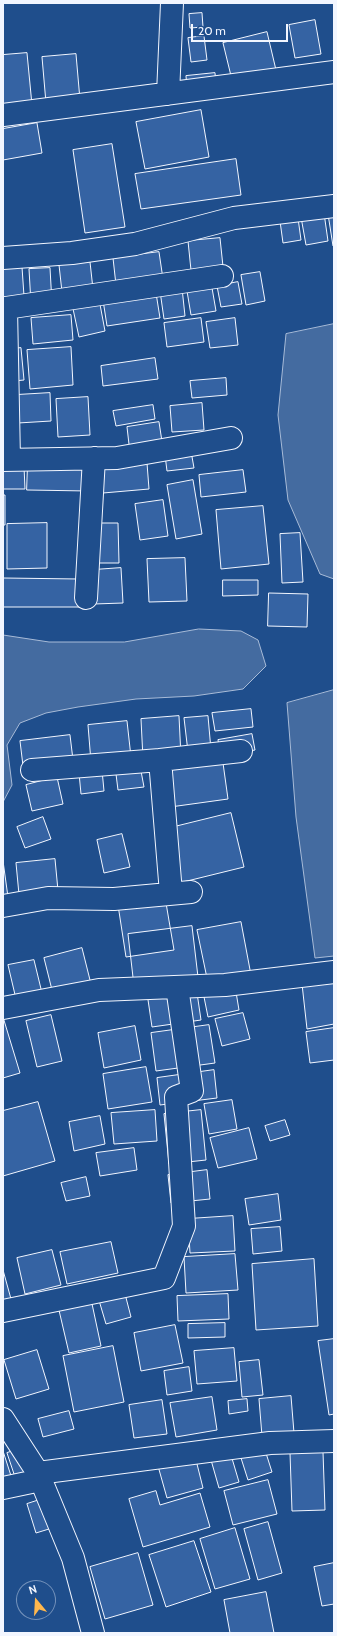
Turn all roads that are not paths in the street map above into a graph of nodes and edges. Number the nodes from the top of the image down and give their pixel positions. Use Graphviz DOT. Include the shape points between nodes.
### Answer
graph roads {
  1 [pos="172,3"];
  2 [pos="334,72"];
  3 [pos="168,94"];
  4 [pos="3,114"];
  5 [pos="334,206"];
  6 [pos="3,258"];
  7 [pos="222,276"];
  8 [pos="231,438"];
  9 [pos="94,458"];
  10 [pos="6,460"];
  11 [pos="86,598"];
  12 [pos="241,751"];
  13 [pos="160,760"];
  14 [pos="32,770"];
  15 [pos="3,906"];
  16 [pos="334,972"];
  17 [pos="177,986"];
  18 [pos="3,1008"];
  19 [pos="3,1311"];
  20 [pos="3,1419"];
  21 [pos="334,1441"];
  22 [pos="40,1476"];
  23 [pos="3,1488"];
  24 [pos="93,1633"];
  1 -- 3 [label="street"];
  2 -- 3 [label="street"];
  3 -- 4 [label="street"];
  5 -- 6 [label="street" via="234,218 135,244 72,253"];
  7 -- 10 [label="street" via="6,308"];
  8 -- 9 [label="street" via="118,458"];
  9 -- 10 [label="street"];
  9 -- 11 [label="street"];
  12 -- 13 [label="street"];
  13 -- 14 [label="street"];
  13 -- 15 [label="street" via="181,893 114,899 48,898"];
  16 -- 17 [label="street" via="225,984"];
  17 -- 18 [label="street" via="99,990"];
  17 -- 19 [label="street" via="192,1091 176,1097 184,1226 164,1278"];
  20 -- 22 [label="street"];
  21 -- 22 [label="street" via="270,1443"];
  22 -- 23 [label="street"];
  22 -- 24 [label="street" via="73,1558"];
}
